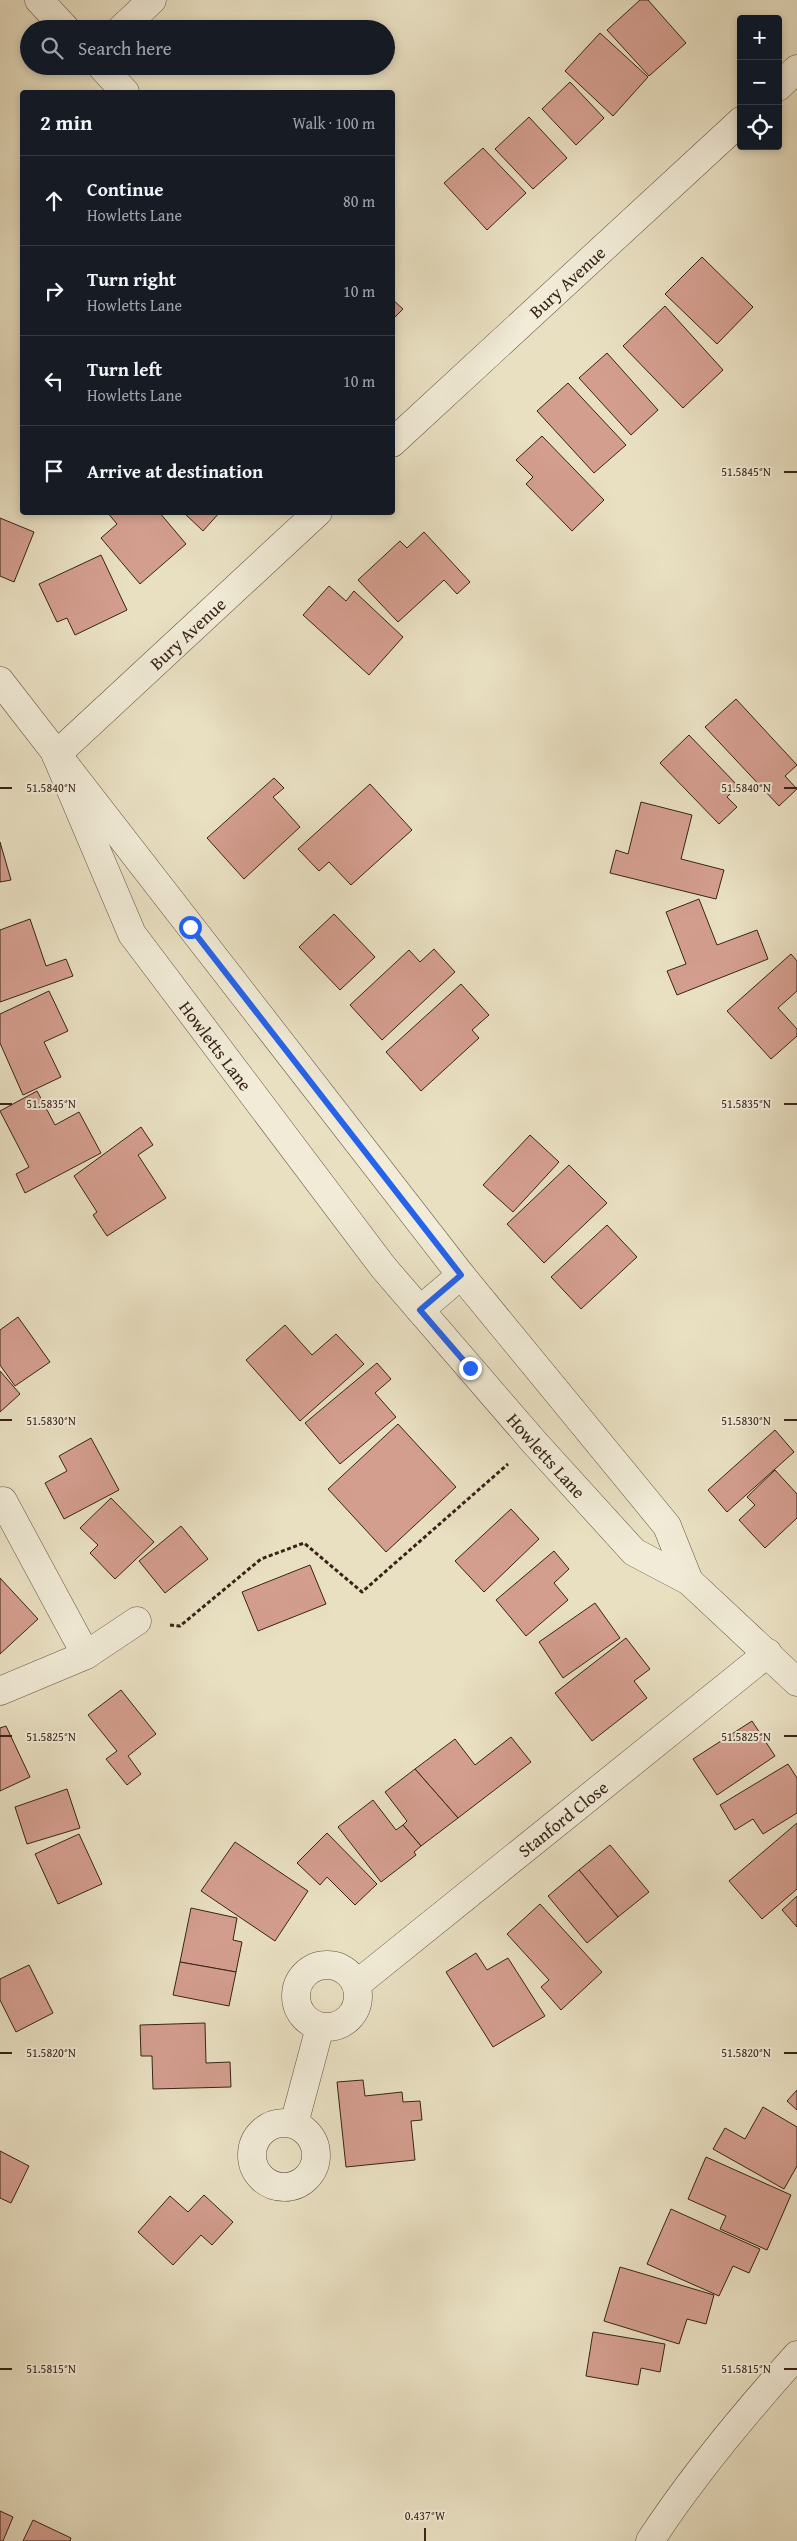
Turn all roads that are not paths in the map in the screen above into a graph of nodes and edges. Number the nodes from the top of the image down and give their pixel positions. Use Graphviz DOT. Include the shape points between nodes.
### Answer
graph roads {
  1 [pos="39,0"];
  2 [pos="152,0"];
  3 [pos="58,20"];
  4 [pos="131,20"];
  5 [pos="797,69"];
  6 [pos="109,75"];
  7 [pos="782,83"];
  8 [pos="123,90"];
  9 [pos="737,125"];
  10 [pos="395,440"];
  11 [pos="315,515"];
  12 [pos="0,681"];
  13 [pos="56,755"];
  14 [pos="461,1275"];
  15 [pos="420,1310"];
  16 [pos="3,1501"];
  17 [pos="689,1581"];
  18 [pos="137,1621"];
  19 [pos="768,1653"];
  20 [pos="86,1655"];
  21 [pos="797,1682"];
  22 [pos="0,1691"];
  23 [pos="356,1984"];
  24 [pos="320,2027"];
  25 [pos="294,2124"];
  26 [pos="797,2355"];
  27 [pos="650,2541"];
  1 -- 3 [label="street"];
  2 -- 4 [label="street"];
  5 -- 7 [label="street"];
  6 -- 8 [label="street"];
  9 -- 10 [label="street, Bury Avenue"];
  11 -- 13 [label="street, Bury Avenue"];
  12 -- 13 [label="street, Howletts Lane"];
  13 -- 14 [label="street, Howletts Lane"];
  13 -- 15 [label="street, Howletts Lane" via="132,934 382,1266"];
  14 -- 15 [label="street"];
  14 -- 17 [label="street, Howletts Lane" via="667,1526"];
  15 -- 17 [label="street, Howletts Lane" via="634,1552"];
  16 -- 20 [label="street"];
  17 -- 19 [label="street, Howletts Lane"];
  18 -- 20 [label="street"];
  19 -- 21 [label="street, Howletts Lane"];
  19 -- 23 [label="street, Stanford Close"];
  20 -- 22 [label="street"];
  23 -- 24 [label="street" via="358,2004 348,2020 329,2028"];
  23 -- 24 [label="street" via="351,1975 332,1965 322,1965 304,1976 298,1985 298,2006 302,2015"];
  24 -- 25 [label="street"];
  26 -- 27 [label="street" via="754,2402 686,2488"];
}
